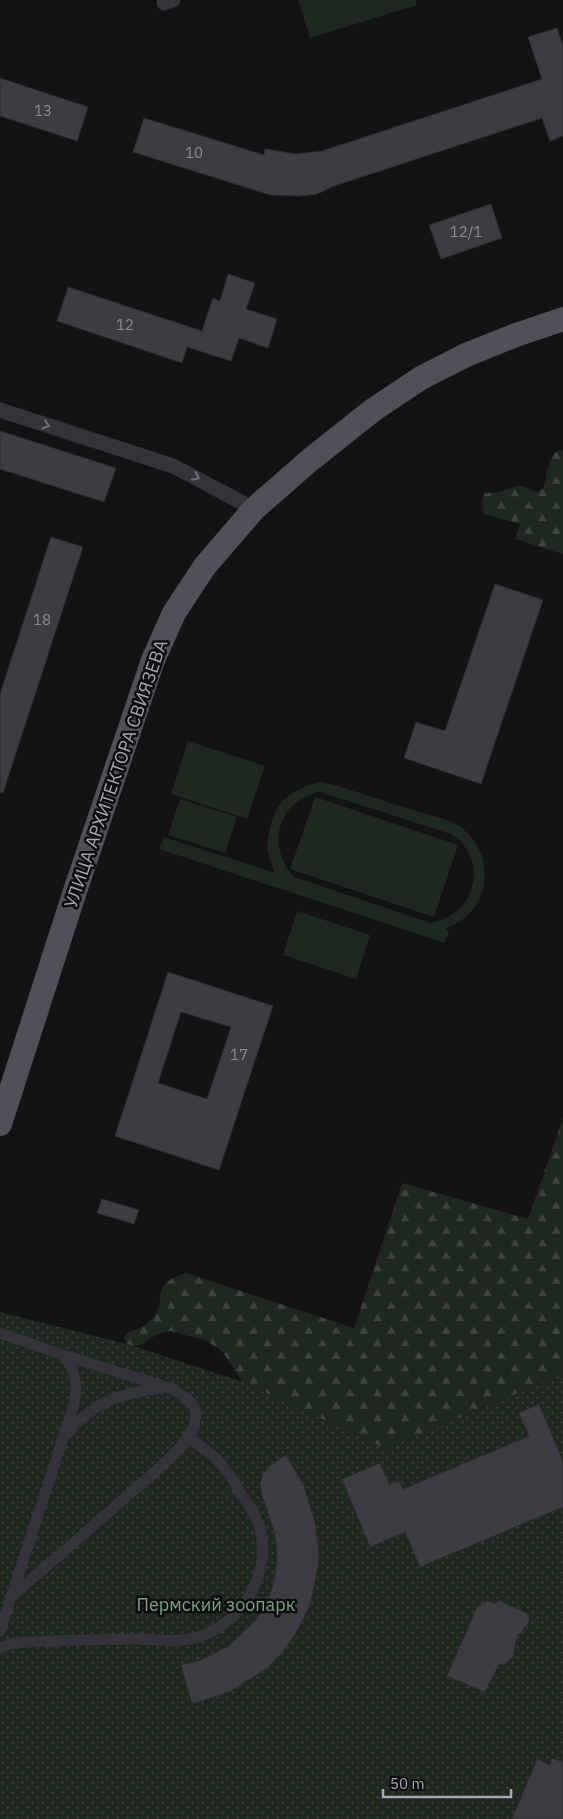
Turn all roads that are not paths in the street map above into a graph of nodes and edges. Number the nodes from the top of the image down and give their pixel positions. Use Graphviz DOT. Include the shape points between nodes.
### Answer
graph roads {
  1 [pos="563,319"];
  2 [pos="0,410"];
  3 [pos="254,509"];
  4 [pos="0,1124"];
  5 [pos="0,1332"];
  6 [pos="63,1355"];
  7 [pos="166,1387"];
  8 [pos="188,1438"];
  9 [pos="62,1441"];
  10 [pos="10,1598"];
  11 [pos="0,1631"];
  12 [pos="0,1648"];
  1 -- 3 [label="main road, УЛИЦА АРХИТЕКТОРА СВИЯЗЕВА" via="516,334 421,378 366,416"];
  2 -- 3 [label="street, one-way" via="173,466"];
  3 -- 4 [label="main road, УЛИЦА АРХИТЕКТОРА СВИЯЗЕВА" via="205,566 174,613 153,660 74,891"];
  5 -- 6 [label="street"];
  6 -- 7 [label="street"];
  6 -- 9 [label="street" via="73,1369 76,1386 73,1408"];
  7 -- 8 [label="street" via="181,1394 195,1408 196,1421"];
  7 -- 9 [label="street" via="121,1396 96,1406 78,1419"];
  8 -- 10 [label="street" via="156,1471"];
  8 -- 12 [label="street" via="207,1449 223,1466 256,1518 260,1530 262,1565 255,1588 241,1609 220,1626 194,1638 23,1642"];
  9 -- 10 [label="street"];
  10 -- 11 [label="street"];
}
